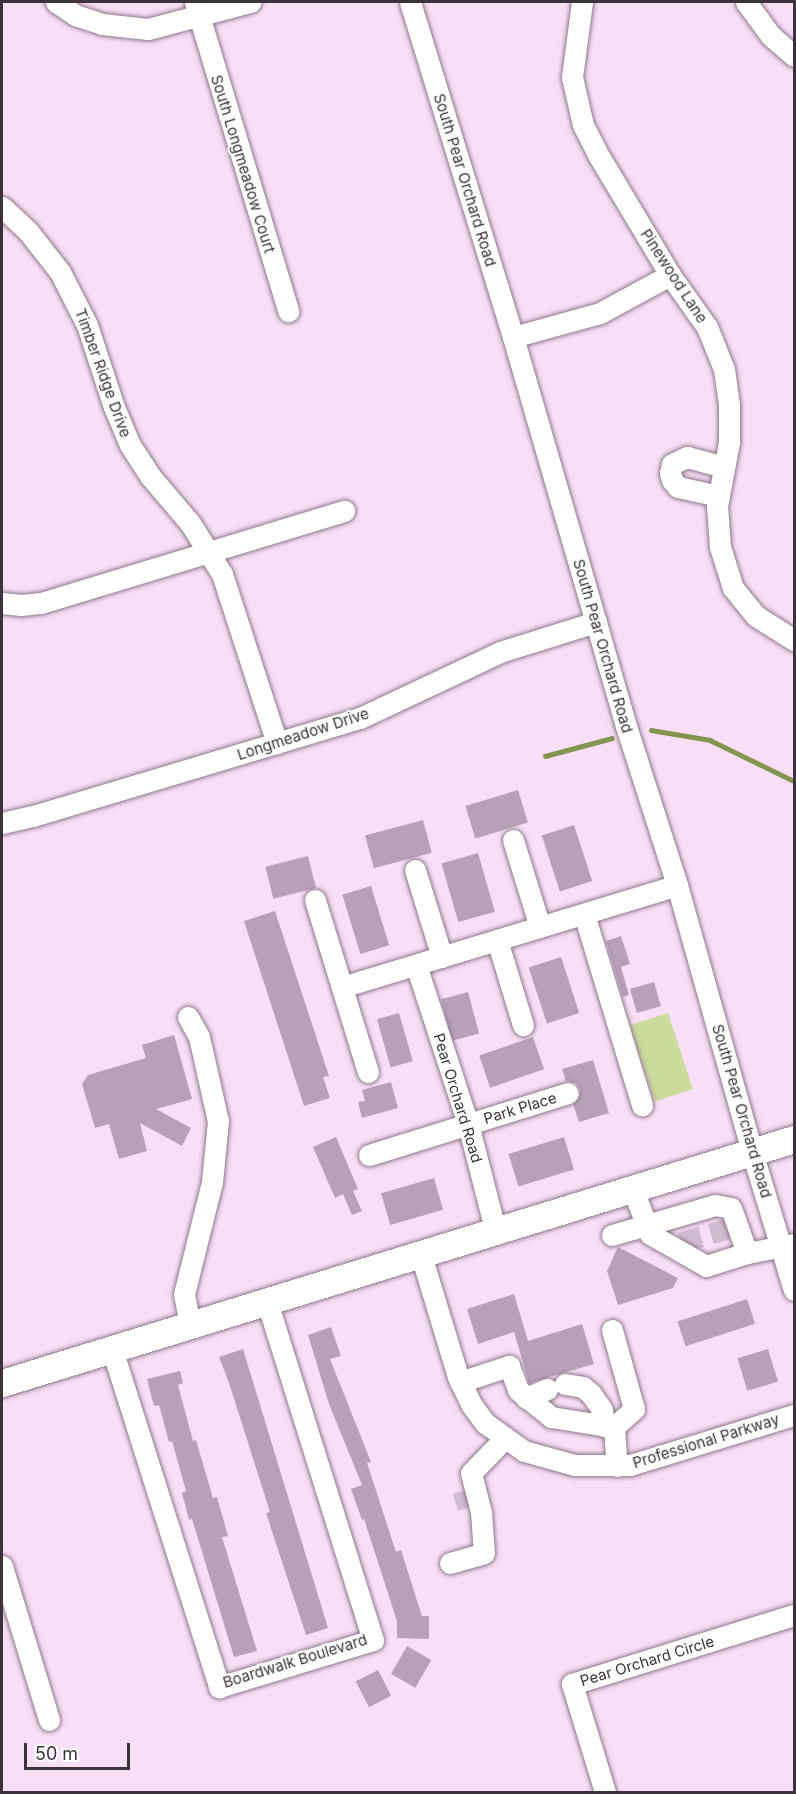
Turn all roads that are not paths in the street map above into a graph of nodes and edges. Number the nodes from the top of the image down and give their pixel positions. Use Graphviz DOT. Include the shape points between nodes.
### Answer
graph roads {
  1 [pos="56,2"];
  2 [pos="250,2"];
  3 [pos="410,2"];
  4 [pos="582,2"];
  5 [pos="746,2"];
  6 [pos="197,9"];
  7 [pos="795,56"];
  8 [pos="2,207"];
  9 [pos="670,275"];
  10 [pos="288,310"];
  11 [pos="513,337"];
  12 [pos="724,467"];
  13 [pos="719,496"];
  14 [pos="344,511"];
  15 [pos="211,552"];
  16 [pos="2,603"];
  17 [pos="597,622"];
  18 [pos="795,640"];
  19 [pos="277,743"];
  20 [pos="2,823"];
  21 [pos="513,840"];
  22 [pos="415,870"];
  23 [pos="677,885"];
  24 [pos="315,900"];
  25 [pos="584,914"];
  26 [pos="540,927"];
  27 [pos="497,940"];
  28 [pos="442,957"];
  29 [pos="416,964"];
  30 [pos="342,987"];
  31 [pos="188,1017"];
  32 [pos="523,1025"];
  33 [pos="368,1071"];
  34 [pos="568,1094"];
  35 [pos="642,1105"];
  36 [pos="468,1124"];
  37 [pos="795,1139"];
  38 [pos="752,1152"];
  39 [pos="369,1155"];
  40 [pos="633,1190"];
  41 [pos="646,1224"];
  42 [pos="496,1233"];
  43 [pos="612,1234"];
  44 [pos="788,1245"];
  45 [pos="747,1253"];
  46 [pos="421,1255"];
  47 [pos="795,1290"];
  48 [pos="267,1302"];
  49 [pos="190,1325"];
  50 [pos="612,1330"];
  51 [pos="112,1349"];
  52 [pos="460,1382"];
  53 [pos="2,1383"];
  54 [pos="526,1398"];
  55 [pos="795,1415"];
  56 [pos="609,1427"];
  57 [pos="504,1439"];
  58 [pos="616,1466"];
  59 [pos="467,1490"];
  60 [pos="482,1523"];
  61 [pos="450,1563"];
  62 [pos="2,1566"];
  63 [pos="795,1615"];
  64 [pos="49,1720"];
  65 [pos="605,1792"];
  1 -- 6 [label="street" via="75,15 148,29"];
  2 -- 6 [label="street"];
  3 -- 11 [label="street, South Pear Orchard Road"];
  4 -- 9 [label="street, Pinewood Lane" via="572,77 583,125"];
  5 -- 7 [label="street" via="771,36"];
  6 -- 10 [label="street, South Longmeadow Court"];
  8 -- 15 [label="street, Timber Ridge Drive" via="27,230 60,272 87,325 130,445"];
  9 -- 11 [label="street" via="600,313"];
  9 -- 12 [label="street, Pinewood Lane" via="707,327 724,369 729,442"];
  11 -- 17 [label="street, South Pear Orchard Road"];
  12 -- 13 [label="street, Pinewood Lane"];
  12 -- 13 [label="street" via="687,457 672,464 670,472 678,488"];
  13 -- 18 [label="street, Pinewood Lane" via="720,547 733,588 756,615"];
  14 -- 15 [label="street"];
  15 -- 16 [label="street" via="41,603"];
  15 -- 19 [label="street, Timber Ridge Drive" via="235,609"];
  17 -- 19 [label="street, Longmeadow Drive" via="500,652 360,718"];
  17 -- 23 [label="street, South Pear Orchard Road"];
  19 -- 20 [label="street, Longmeadow Drive"];
  21 -- 26 [label="street"];
  22 -- 28 [label="street"];
  23 -- 25 [label="street"];
  23 -- 38 [label="street, South Pear Orchard Road"];
  24 -- 30 [label="street"];
  25 -- 26 [label="street"];
  25 -- 35 [label="street"];
  26 -- 27 [label="street"];
  27 -- 28 [label="street"];
  27 -- 32 [label="street"];
  28 -- 29 [label="street"];
  29 -- 30 [label="street"];
  29 -- 36 [label="street, Pear Orchard Road"];
  30 -- 33 [label="street"];
  31 -- 49 [label="street" via="199,1038 218,1121 212,1182 185,1284"];
  34 -- 36 [label="street, Park Place"];
  36 -- 39 [label="street, Park Place"];
  36 -- 42 [label="street, Pear Orchard Road"];
  37 -- 38 [label="main road"];
  38 -- 40 [label="main road"];
  38 -- 44 [label="street, South Pear Orchard Road"];
  40 -- 41 [label="street"];
  40 -- 42 [label="main road"];
  41 -- 43 [label="street"];
  41 -- 45 [label="street" via="650,1234 675,1244 706,1266"];
  41 -- 45 [label="street" via="714,1205 731,1208 734,1227"];
  42 -- 46 [label="main road"];
  44 -- 45 [label="street"];
  44 -- 47 [label="street, South Pear Orchard Road"];
  46 -- 48 [label="main road"];
  46 -- 52 [label="street, Professional Parkway"];
  48 -- 49 [label="main road"];
  48 -- 51 [label="street, Boardwalk Boulevard" via="373,1640 219,1687"];
  49 -- 51 [label="main road"];
  50 -- 56 [label="street" via="634,1409"];
  51 -- 53 [label="main road"];
  52 -- 54 [label="street" via="509,1366 518,1390"];
  52 -- 57 [label="street, Professional Parkway" via="485,1423"];
  54 -- 56 [label="street" via="551,1417"];
  54 -- 56 [label="street" via="556,1387 583,1387 602,1410"];
  55 -- 58 [label="street, Professional Parkway"];
  56 -- 58 [label="street"];
  57 -- 58 [label="street, Professional Parkway" via="546,1459 574,1465"];
  57 -- 59 [label="street"];
  59 -- 60 [label="street"];
  59 -- 60 [label="street" via="470,1513"];
  60 -- 61 [label="street" via="484,1553"];
  62 -- 64 [label="street"];
  63 -- 65 [label="street, Pear Orchard Circle" via="572,1684"];
}
